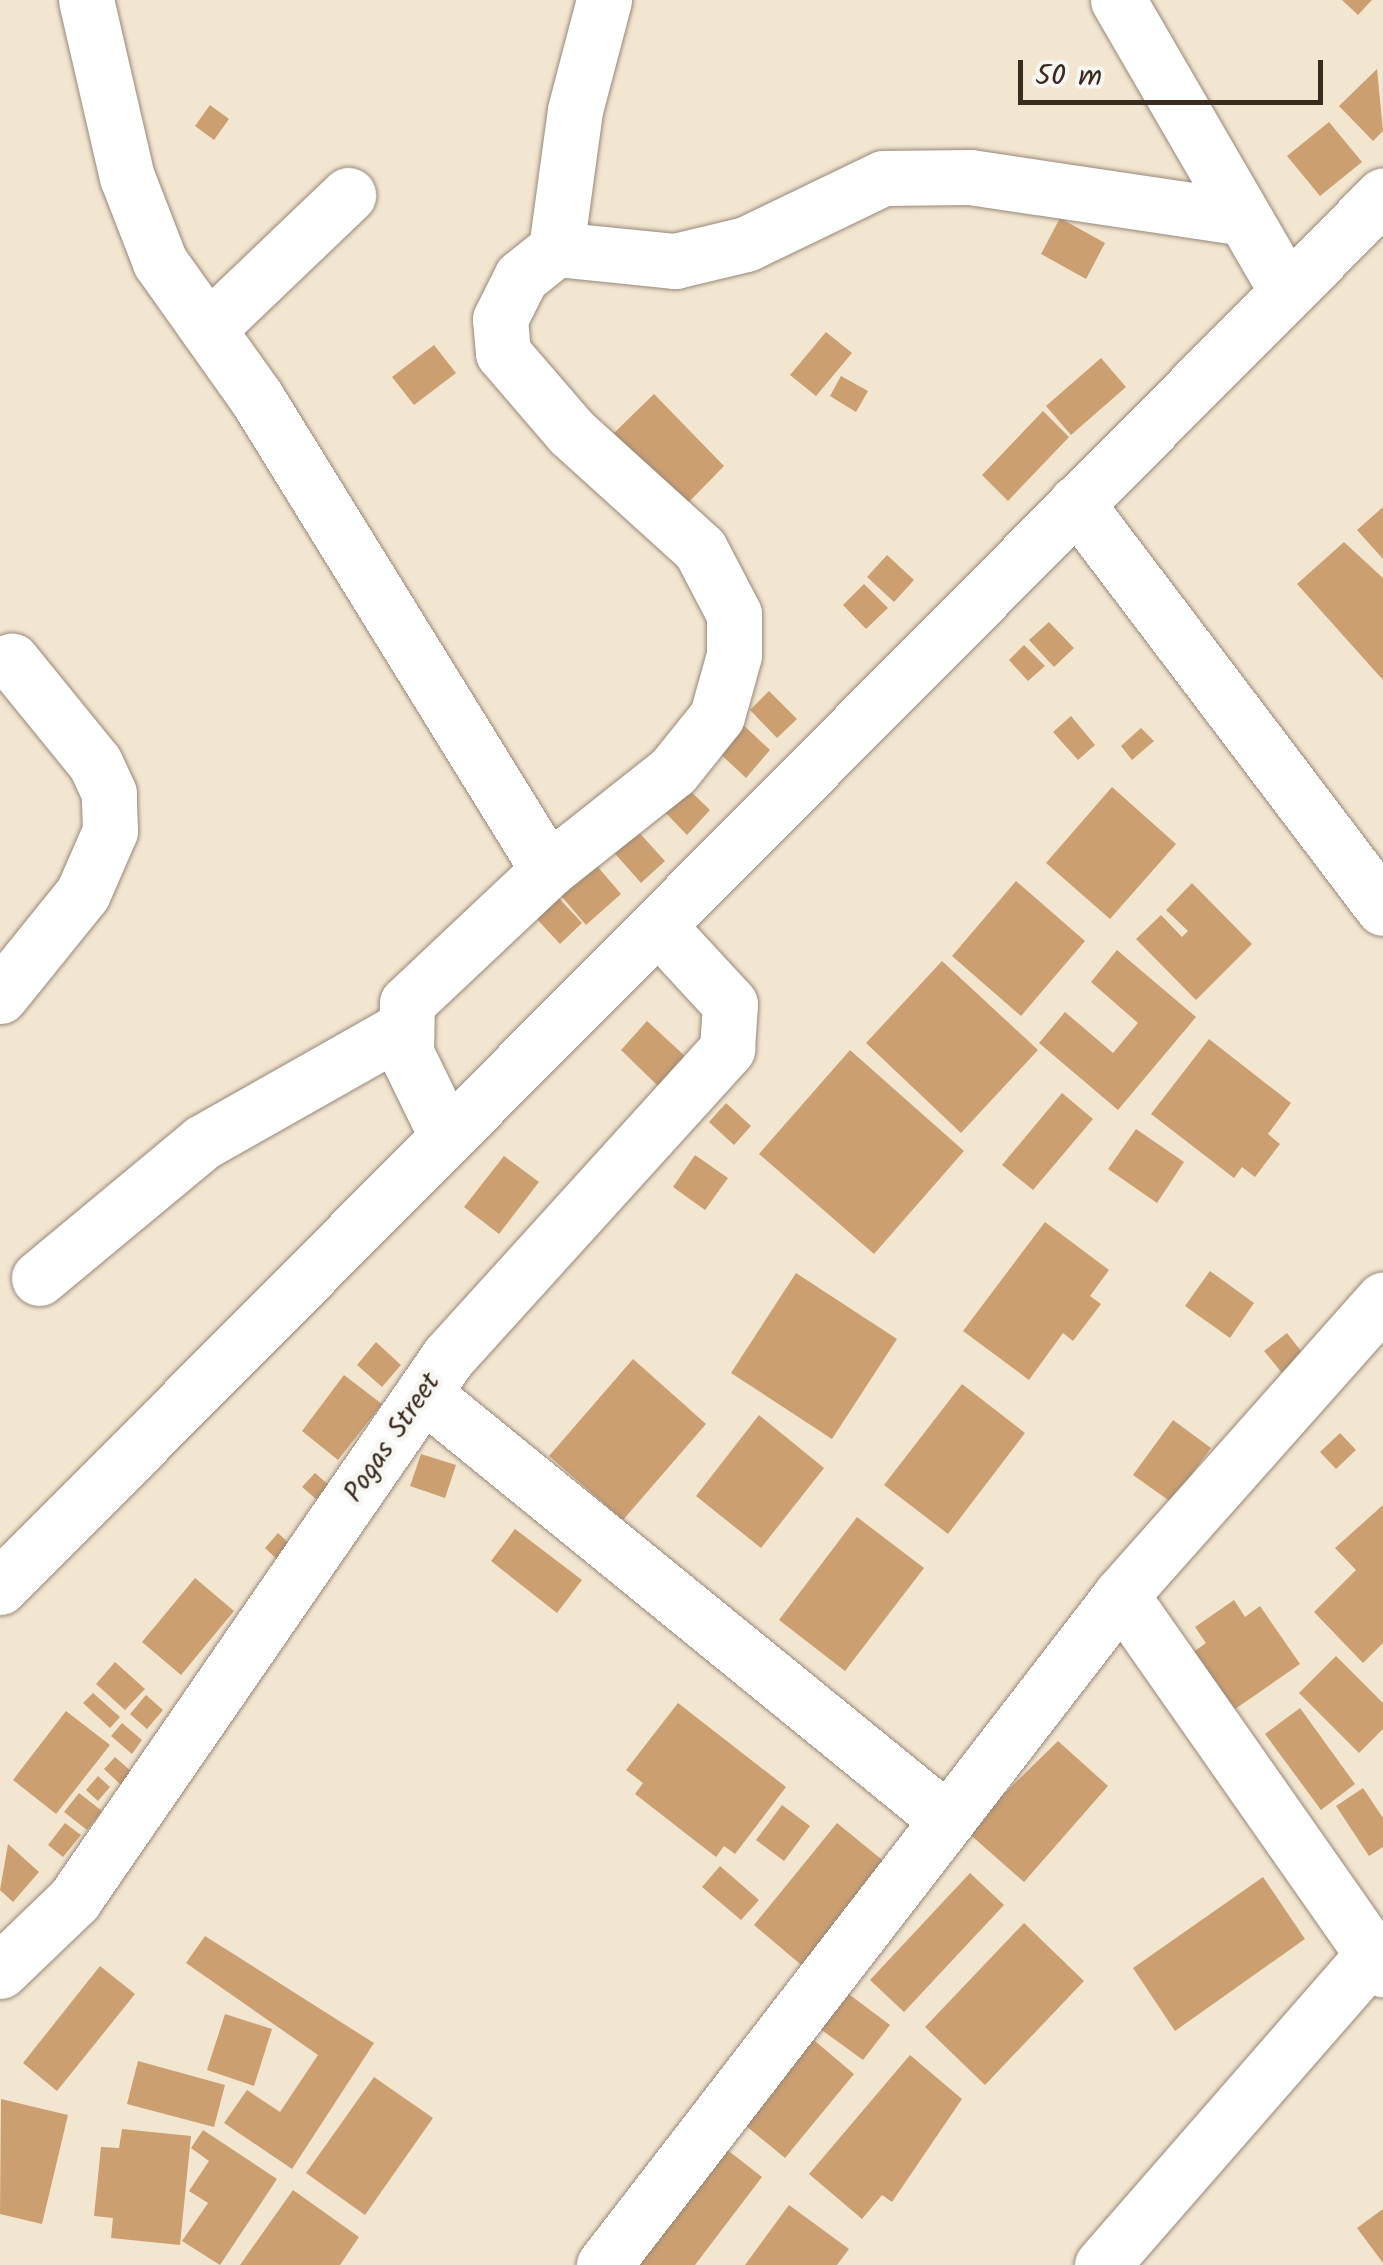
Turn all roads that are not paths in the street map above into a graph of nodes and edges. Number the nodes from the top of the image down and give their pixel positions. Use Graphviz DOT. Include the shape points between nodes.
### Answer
graph roads {
  1 [pos="86,0"];
  2 [pos="604,0"];
  3 [pos="1118,0"];
  4 [pos="348,195"];
  5 [pos="1383,196"];
  6 [pos="1238,217"];
  7 [pos="556,249"];
  8 [pos="1288,291"];
  9 [pos="208,329"];
  10 [pos="1076,503"];
  11 [pos="12,662"];
  12 [pos="548,870"];
  13 [pos="1383,908"];
  14 [pos="658,926"];
  15 [pos="0,996"];
  16 [pos="403,1029"];
  17 [pos="447,1137"];
  18 [pos="39,1278"];
  19 [pos="1383,1300"];
  20 [pos="424,1394"];
  21 [pos="4,1577"];
  22 [pos="1121,1595"];
  23 [pos="947,1820"];
  24 [pos="1377,1963"];
  25 [pos="0,1971"];
  26 [pos="604,2265"];
  27 [pos="1102,2265"];
  1 -- 9 [label="street" via="127,176 160,262"];
  2 -- 7 [label="street" via="575,110"];
  3 -- 6 [label="street"];
  4 -- 9 [label="street"];
  5 -- 8 [label="street"];
  6 -- 7 [label="street" via="970,178 883,178 746,244 675,261"];
  6 -- 8 [label="street"];
  7 -- 12 [label="street" via="522,277 500,318 503,352 571,432 700,550 734,614 717,716 674,770"];
  8 -- 10 [label="street"];
  9 -- 12 [label="street"];
  10 -- 13 [label="street"];
  10 -- 14 [label="street"];
  11 -- 15 [label="street" via="95,762 109,793 110,831 83,893"];
  12 -- 16 [label="street" via="407,1002"];
  14 -- 17 [label="street"];
  14 -- 20 [label="street, Pogas Street" via="730,1004 727,1049"];
  16 -- 17 [label="street"];
  16 -- 18 [label="street" via="203,1142"];
  17 -- 21 [label="street"];
  19 -- 22 [label="street"];
  20 -- 23 [label="street"];
  20 -- 25 [label="street, Pogas Street" via="74,1900"];
  22 -- 23 [label="street"];
  22 -- 24 [label="street"];
  23 -- 26 [label="street"];
  24 -- 27 [label="street"];
}
